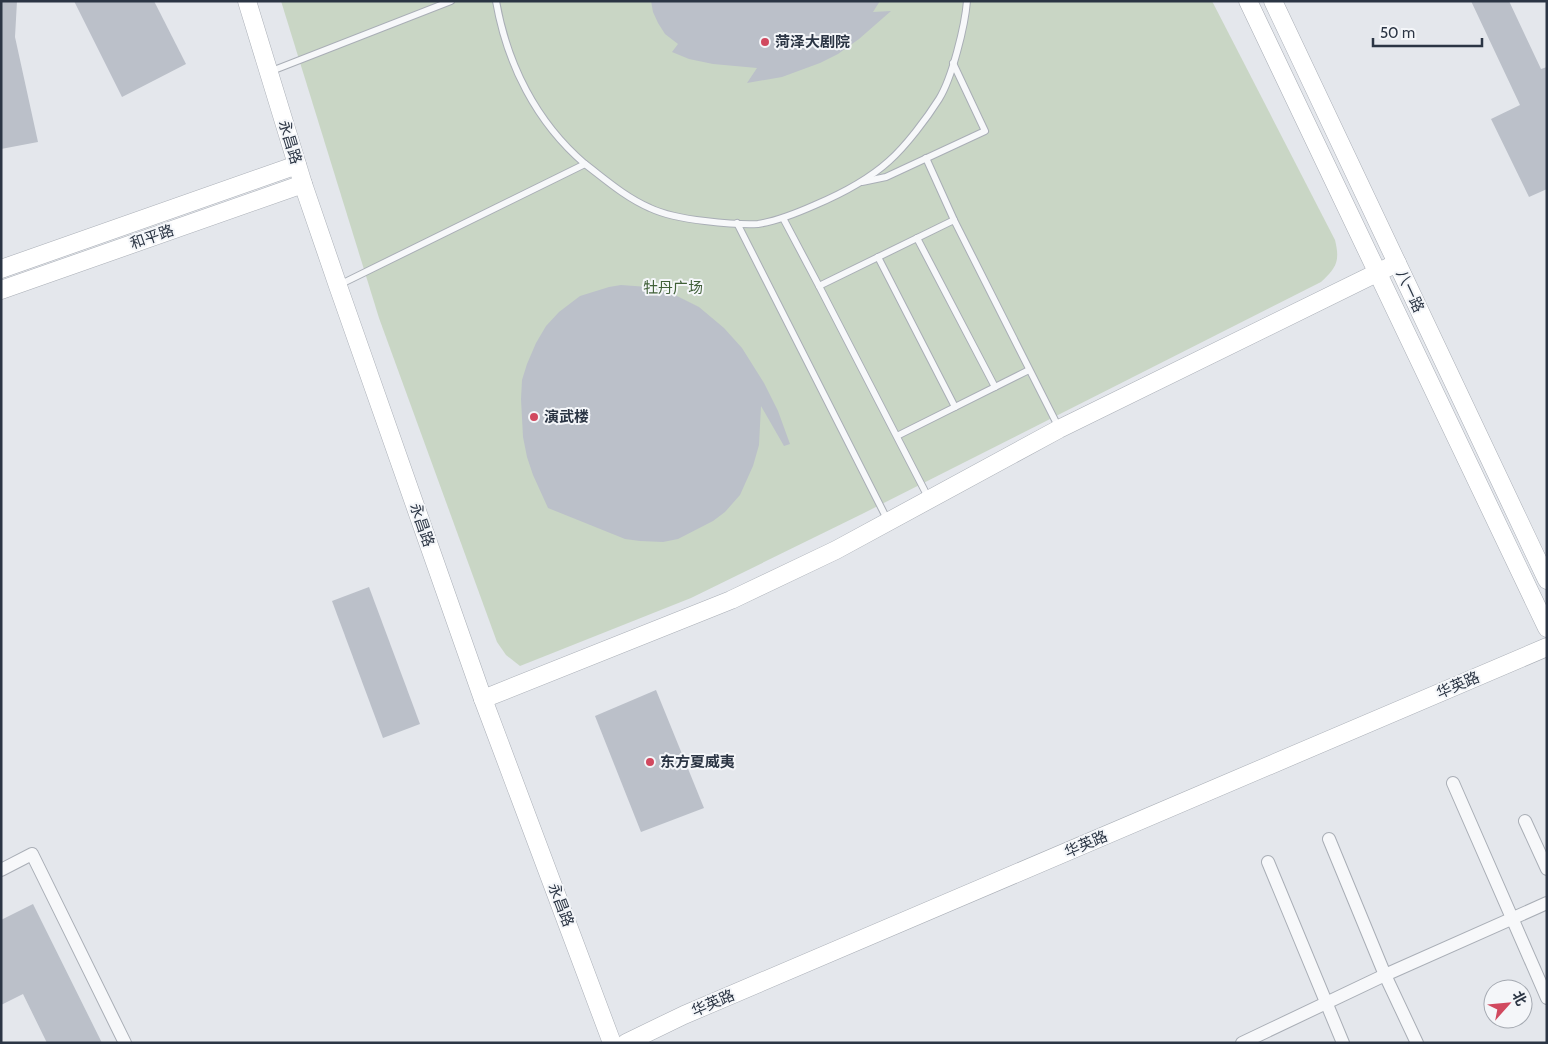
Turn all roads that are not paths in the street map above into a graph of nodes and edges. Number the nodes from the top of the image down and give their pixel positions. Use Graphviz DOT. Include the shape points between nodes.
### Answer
graph roads {
  1 [pos="247,1"];
  2 [pos="451,1"];
  3 [pos="496,1"];
  4 [pos="967,1"];
  5 [pos="1248,1"];
  6 [pos="1273,1"];
  7 [pos="953,63"];
  8 [pos="268,72"];
  9 [pos="926,158"];
  10 [pos="585,164"];
  11 [pos="297,165"];
  12 [pos="859,182"];
  13 [pos="303,184"];
  14 [pos="783,218"];
  15 [pos="954,220"];
  16 [pos="737,223"];
  17 [pos="917,238"];
  18 [pos="878,257"];
  19 [pos="1397,263"];
  20 [pos="1,269"];
  21 [pos="338,286"];
  22 [pos="819,286"];
  23 [pos="1,290"];
  24 [pos="1030,370"];
  25 [pos="995,387"];
  26 [pos="955,407"];
  27 [pos="1059,429"];
  28 [pos="897,436"];
  29 [pos="929,499"];
  30 [pos="888,521"];
  31 [pos="1547,580"];
  32 [pos="1547,628"];
  33 [pos="1547,647"];
  34 [pos="483,699"];
  35 [pos="1453,783"];
  36 [pos="1525,821"];
  37 [pos="1330,839"];
  38 [pos="1268,862"];
  39 [pos="1547,869"];
  40 [pos="1,870"];
  41 [pos="1547,903"];
  42 [pos="1512,918"];
  43 [pos="1385,975"];
  44 [pos="1547,998"];
  45 [pos="1327,1003"];
  46 [pos="125,1043"];
  47 [pos="612,1043"];
  48 [pos="626,1043"];
  49 [pos="1242,1043"];
  50 [pos="1344,1043"];
  51 [pos="1417,1043"];
  1 -- 8 [label="main road, 永昌路"];
  2 -- 8 [label="lane"];
  3 -- 10 [label="lane" via="505,42 532,102 568,149"];
  4 -- 7 [label="lane"];
  5 -- 32 [label="main road"];
  6 -- 19 [label="main road, 八一路"];
  7 -- 9 [label="lane" via="985,131"];
  7 -- 12 [label="lane" via="940,98 906,143 889,161"];
  8 -- 11 [label="main road, 永昌路"];
  9 -- 12 [label="lane" via="886,177"];
  9 -- 15 [label="lane"];
  10 -- 16 [label="lane" via="620,192 651,209 683,218"];
  10 -- 21 [label="lane"];
  11 -- 13 [label="main road, 永昌路"];
  11 -- 20 [label="main road, 和平路"];
  12 -- 14 [label="lane"];
  13 -- 21 [label="main road, 永昌路"];
  13 -- 23 [label="main road, 和平路"];
  14 -- 16 [label="lane" via="756,224"];
  14 -- 22 [label="lane"];
  15 -- 17 [label="lane"];
  15 -- 24 [label="lane"];
  16 -- 30 [label="lane"];
  17 -- 18 [label="lane"];
  17 -- 25 [label="lane"];
  18 -- 22 [label="lane"];
  18 -- 26 [label="lane"];
  19 -- 27 [label="main road"];
  19 -- 31 [label="main road, 八一路"];
  21 -- 34 [label="main road, 永昌路"];
  22 -- 28 [label="lane"];
  24 -- 25 [label="lane"];
  24 -- 27 [label="lane"];
  25 -- 26 [label="lane"];
  26 -- 28 [label="lane"];
  27 -- 29 [label="main road"];
  28 -- 29 [label="lane"];
  29 -- 30 [label="main road"];
  30 -- 34 [label="main road" via="836,550 731,600"];
  33 -- 48 [label="main road, 华英路" via="684,1015"];
  34 -- 47 [label="main road, 永昌路"];
  35 -- 42 [label="street"];
  36 -- 39 [label="street"];
  37 -- 43 [label="street"];
  38 -- 45 [label="street"];
  40 -- 46 [label="street" via="32,854"];
  41 -- 42 [label="street"];
  42 -- 43 [label="street"];
  42 -- 44 [label="street"];
  43 -- 45 [label="street"];
  43 -- 51 [label="street"];
  45 -- 49 [label="street"];
  45 -- 50 [label="street"];
}
